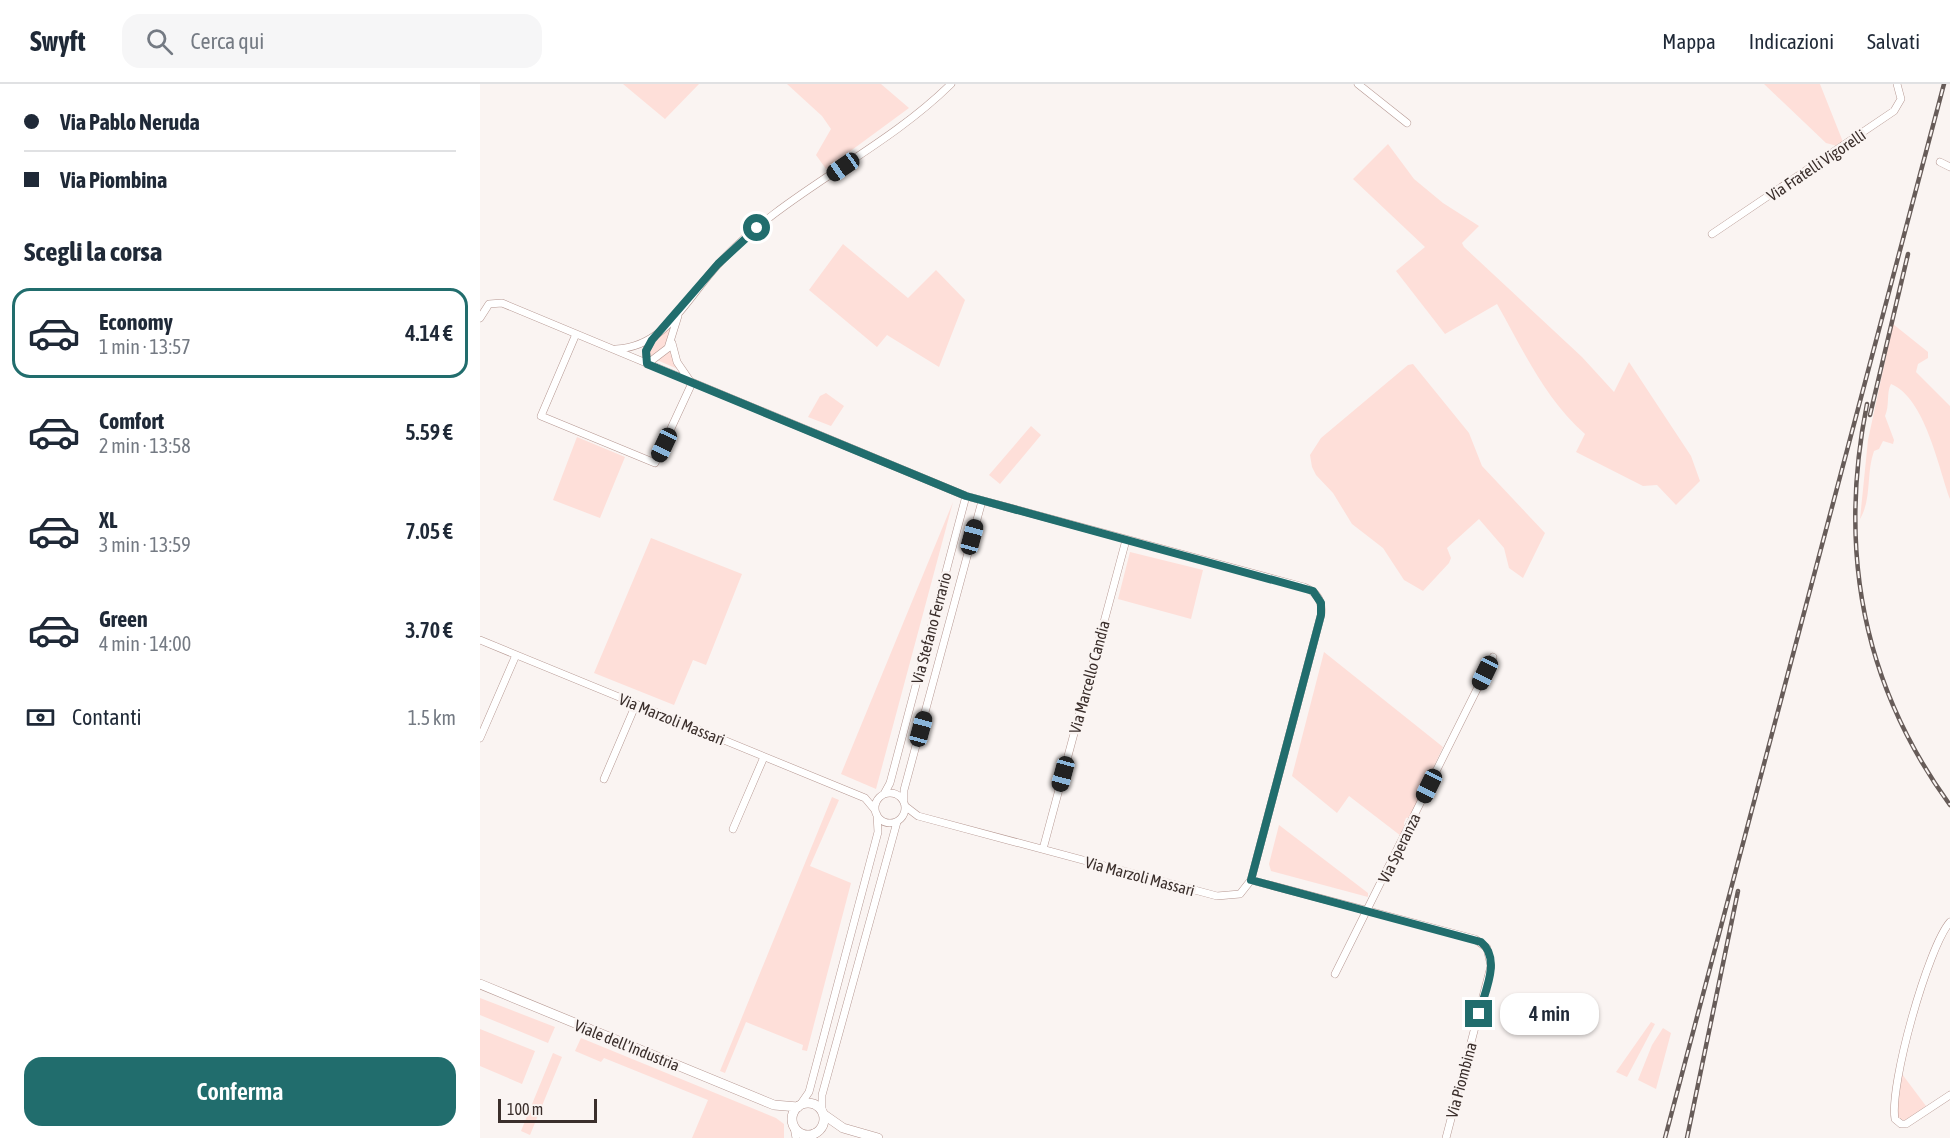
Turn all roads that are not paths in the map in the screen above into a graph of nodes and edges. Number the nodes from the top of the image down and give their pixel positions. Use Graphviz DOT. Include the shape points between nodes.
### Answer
graph roads {
  1 [pos="951,84"];
  2 [pos="1358,84"];
  3 [pos="1897,84"];
  4 [pos="1407,123"];
  5 [pos="1940,162"];
  6 [pos="1950,167"];
  7 [pos="1712,234"];
  8 [pos="680,311"];
  9 [pos="480,318"];
  10 [pos="576,334"];
  11 [pos="652,340"];
  12 [pos="672,342"];
  13 [pos="613,349"];
  14 [pos="647,364"];
  15 [pos="692,383"];
  16 [pos="966,496"];
  17 [pos="982,501"];
  18 [pos="1126,540"];
  19 [pos="480,640"];
  20 [pos="516,655"];
  21 [pos="1493,657"];
  22 [pos="636,704"];
  23 [pos="480,738"];
  24 [pos="764,757"];
  25 [pos="604,779"];
  26 [pos="882,796"];
  27 [pos="865,798"];
  28 [pos="905,803"];
  29 [pos="876,813"];
  30 [pos="918,816"];
  31 [pos="899,820"];
  32 [pos="733,830"];
  33 [pos="1043,849"];
  34 [pos="1251,880"];
  35 [pos="1368,911"];
  36 [pos="1950,922"];
  37 [pos="1335,974"];
  38 [pos="480,984"];
  39 [pos="1950,1095"];
  40 [pos="774,1105"];
  41 [pos="799,1106"];
  42 [pos="822,1113"];
  43 [pos="793,1125"];
  44 [pos="843,1128"];
  45 [pos="814,1134"];
  46 [pos="796,1138"];
  47 [pos="878,1138"];
  48 [pos="1446,1138"];
  1 -- 8 [label="street" via="900,127 748,236 718,264"];
  2 -- 4 [label="street"];
  3 -- 7 [label="street, Via Fratelli Vigorelli" via="1901,99 1894,111"];
  5 -- 6 [label="street"];
  8 -- 11 [label="street"];
  8 -- 12 [label="street"];
  9 -- 10 [label="street" via="489,304 502,303"];
  10 -- 13 [label="street"];
  10 -- 15 [label="street" via="541,416 655,463"];
  11 -- 13 [label="street" via="633,348"];
  11 -- 14 [label="street" via="646,351"];
  12 -- 14 [label="street" via="661,356"];
  12 -- 15 [label="street" via="678,362"];
  13 -- 14 [label="street"];
  14 -- 15 [label="street"];
  15 -- 16 [label="street"];
  16 -- 17 [label="street"];
  16 -- 26 [label="street, Via Stefano Ferrario" via="890,783"];
  17 -- 18 [label="street"];
  17 -- 28 [label="street, Via Stefano Ferrario" via="904,790"];
  18 -- 33 [label="street, Via Marcello Candia"];
  18 -- 34 [label="street" via="1304,587 1320,600 1321,615"];
  19 -- 20 [label="street, Via Marzoli Massari"];
  20 -- 22 [label="street, Via Marzoli Massari"];
  20 -- 23 [label="street"];
  21 -- 35 [label="street, Via Speranza"];
  22 -- 24 [label="street, Via Marzoli Massari"];
  22 -- 25 [label="street"];
  24 -- 27 [label="street, Via Marzoli Massari"];
  24 -- 32 [label="street"];
  26 -- 27 [label="street, Via Marzoli Massari"];
  26 -- 28 [label="street" via="897,794"];
  26 -- 29 [label="street"];
  27 -- 29 [label="street, Via Marzoli Massari"];
  28 -- 30 [label="street, Via Marzoli Massari"];
  28 -- 31 [label="street"];
  29 -- 31 [label="street" via="888,823"];
  29 -- 41 [label="street" via="878,832 809,1092"];
  30 -- 31 [label="street, Via Marzoli Massari"];
  30 -- 33 [label="street, Via Marzoli Massari"];
  31 -- 42 [label="street" via="822,1095"];
  33 -- 34 [label="street, Via Marzoli Massari" via="1217,896 1240,894"];
  34 -- 35 [label="street, Via Piombina"];
  35 -- 37 [label="street, Via Speranza"];
  35 -- 48 [label="street, Via Piombina" via="1477,940 1490,954 1491,966"];
  36 -- 39 [label="street" via="1935,944 1915,1007 1895,1098 1895,1119 1906,1124"];
  38 -- 40 [label="street, Viale dell'Industria"];
  40 -- 41 [label="street"];
  40 -- 43 [label="street"];
  41 -- 42 [label="street" via="810,1103"];
  41 -- 43 [label="street" via="793,1112"];
  42 -- 44 [label="street"];
  42 -- 45 [label="street" via="823,1124"];
  43 -- 45 [label="street" via="806,1134"];
  43 -- 46 [label="street"];
  44 -- 45 [label="street"];
  44 -- 47 [label="street"];
}
